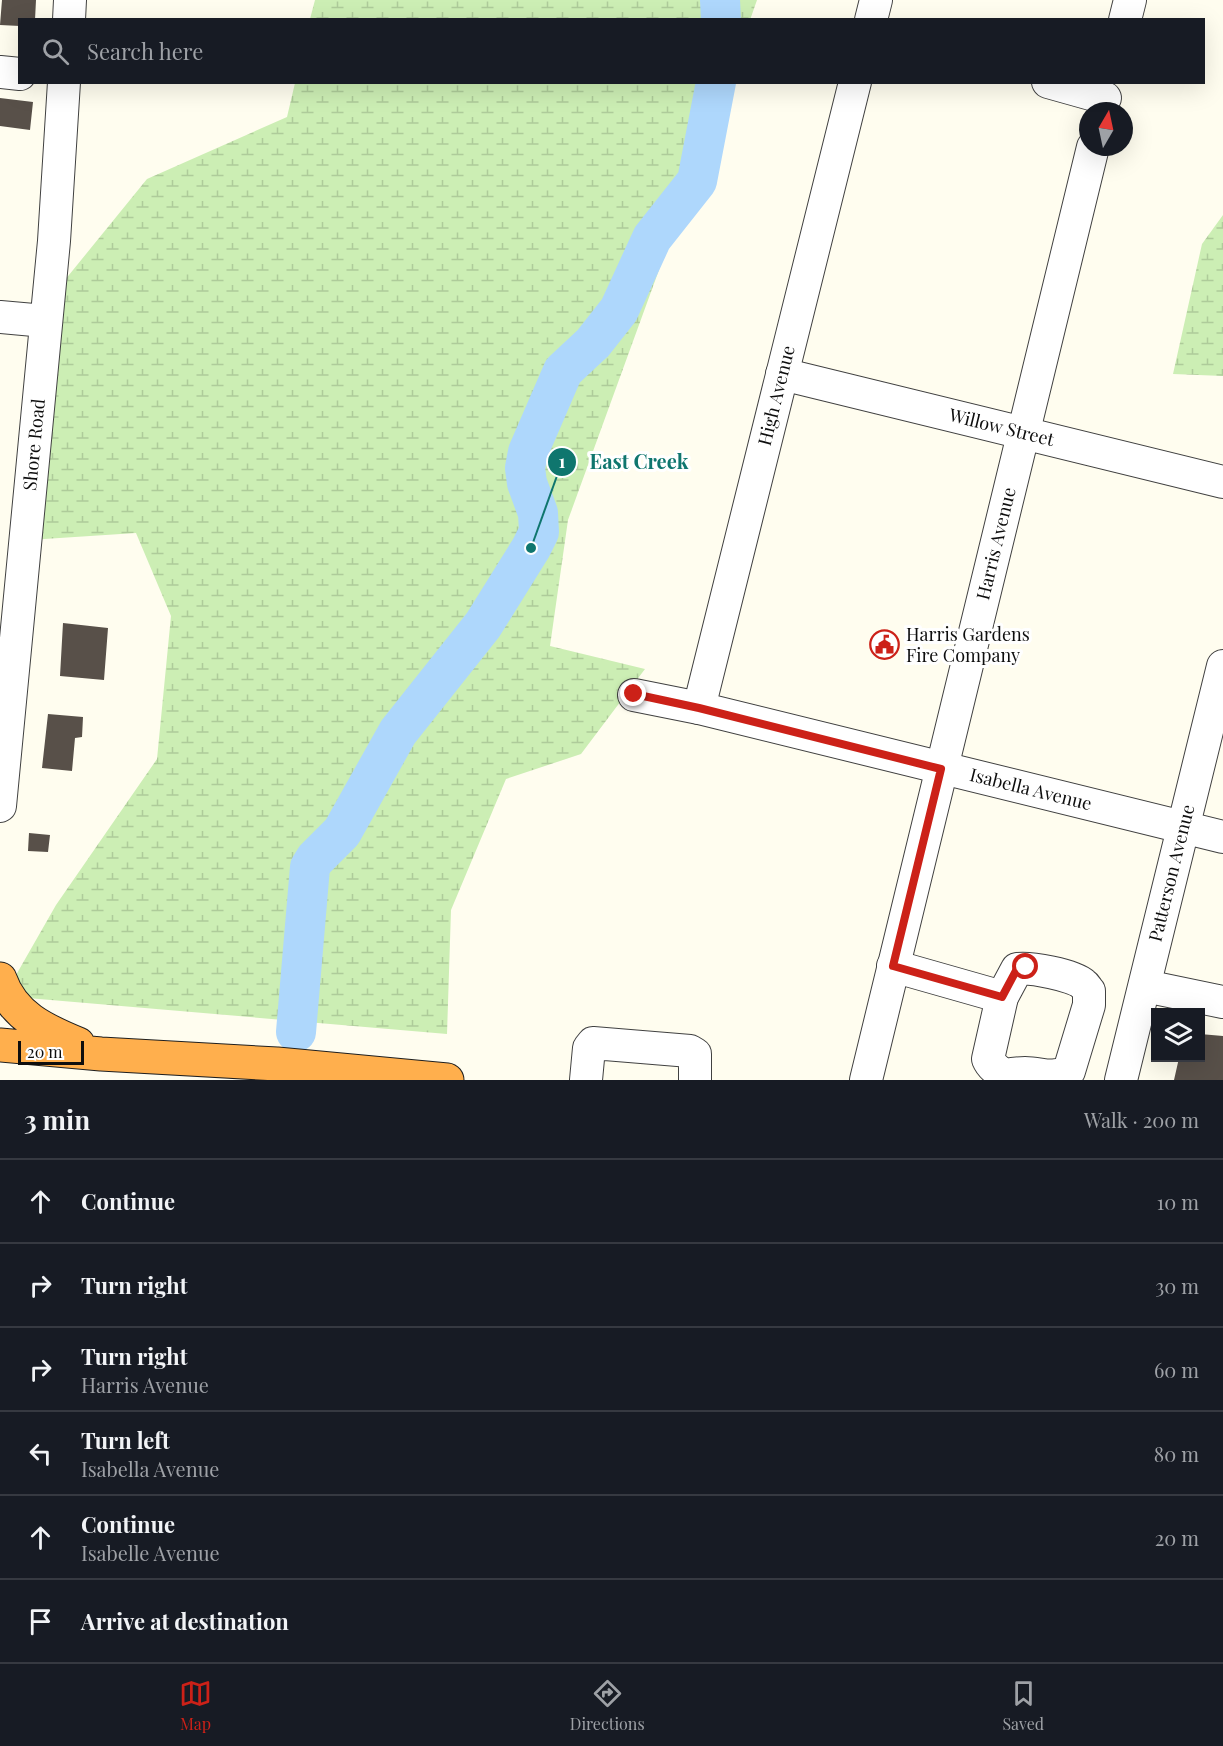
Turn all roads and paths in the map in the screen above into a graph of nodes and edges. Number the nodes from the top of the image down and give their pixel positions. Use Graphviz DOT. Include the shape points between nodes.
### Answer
graph roads {
  1 [pos="70,0"];
  2 [pos="876,0"];
  3 [pos="1130,0"];
  4 [pos="69,18"];
  5 [pos="872,18"];
  6 [pos="1126,18"];
  7 [pos="0,72"];
  8 [pos="18,74"];
  9 [pos="64,84"];
  10 [pos="854,84"];
  11 [pos="1056,84"];
  12 [pos="1105,97"];
  13 [pos="1091,156"];
  14 [pos="0,317"];
  15 [pos="45,321"];
  16 [pos="782,374"];
  17 [pos="1024,432"];
  18 [pos="1223,482"];
  19 [pos="11,563"];
  20 [pos="1223,666"];
  21 [pos="634,694"];
  22 [pos="699,708"];
  23 [pos="941,769"];
  24 [pos="0,805"];
  25 [pos="1184,828"];
  26 [pos="1223,837"];
  27 [pos="893,966"];
  28 [pos="0,979"];
  29 [pos="1145,986"];
  30 [pos="1002,997"];
  31 [pos="1223,1002"];
  32 [pos="0,1045"];
  33 [pos="101,1054"];
  34 [pos="1005,1077"];
  35 [pos="447,1080"];
  36 [pos="586,1080"];
  37 [pos="695,1080"];
  38 [pos="866,1080"];
  39 [pos="1121,1080"];
  1 -- 4 [label="street"];
  2 -- 5 [label="street"];
  3 -- 6 [label="street"];
  7 -- 8 [label="street"];
  9 -- 15 [label="street, Shore Road"];
  10 -- 16 [label="street, High Avenue"];
  11 -- 12 [label="street"];
  13 -- 17 [label="street, Harris Avenue"];
  14 -- 15 [label="street"];
  15 -- 19 [label="street, Shore Road"];
  16 -- 17 [label="street, Willow Street"];
  16 -- 22 [label="street, High Avenue"];
  17 -- 18 [label="street, Willow Street"];
  17 -- 23 [label="street, Harris Avenue"];
  19 -- 24 [label="street, Shore Road"];
  20 -- 25 [label="street, Patterson Avenue"];
  21 -- 22 [label="street, Isabella Avenue"];
  22 -- 23 [label="street, Isabella Avenue"];
  23 -- 25 [label="street, Isabella Avenue"];
  23 -- 27 [label="street, Harris Avenue"];
  25 -- 26 [label="street, Isabella Avenue"];
  25 -- 29 [label="street, Patterson Avenue"];
  27 -- 30 [label="street"];
  27 -- 38 [label="street, Harris Avenue"];
  28 -- 33 [label="highway" via="9,999 31,1022"];
  29 -- 31 [label="street"];
  29 -- 39 [label="street, Patterson Avenue"];
  30 -- 34 [label="street" via="988,1059"];
  30 -- 34 [label="street" via="1017,969 1026,967 1082,983 1089,991 1089,1005 1069,1071 1048,1078 1026,1073"];
  32 -- 33 [label="highway"];
  33 -- 35 [label="highway" via="277,1064"];
  36 -- 37 [label="street" via="589,1048 593,1043 690,1051 695,1054"];
}
